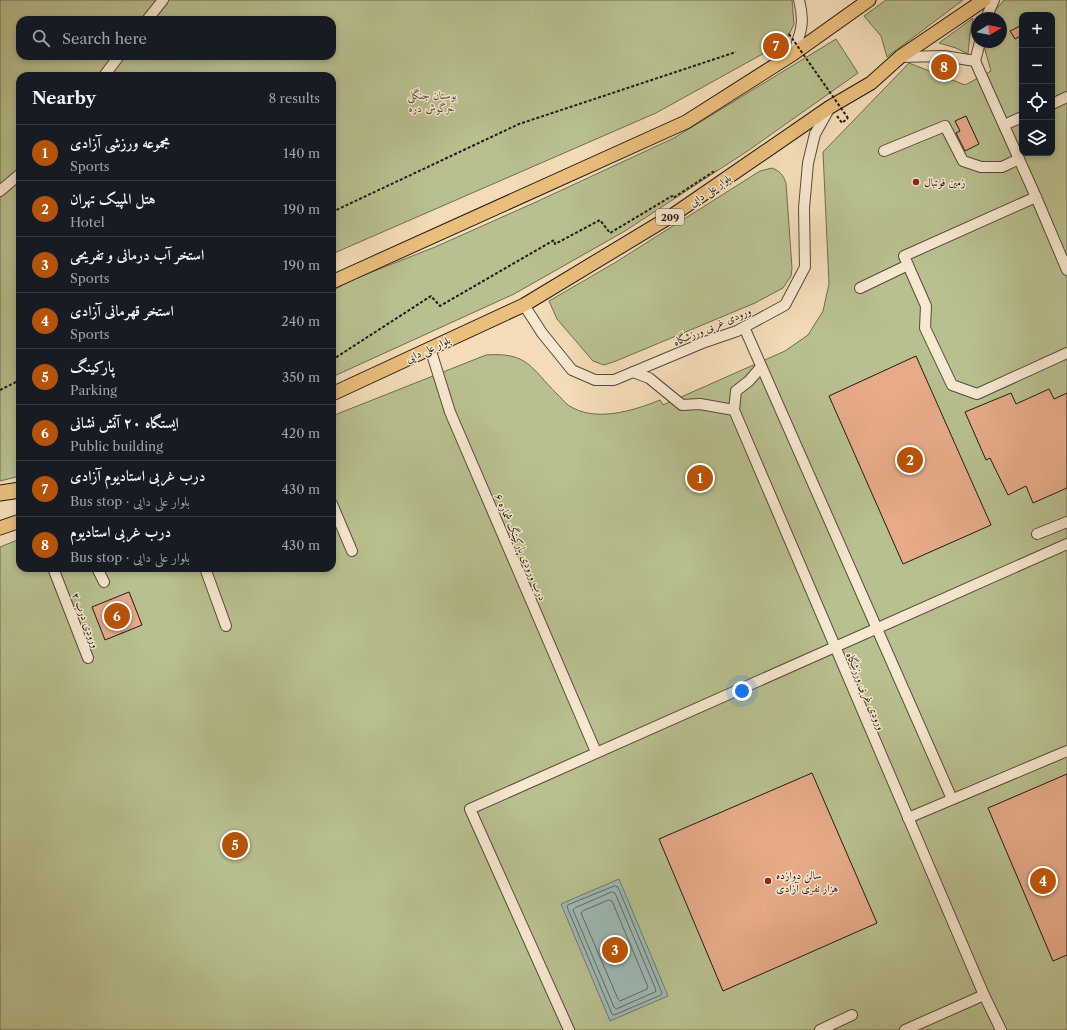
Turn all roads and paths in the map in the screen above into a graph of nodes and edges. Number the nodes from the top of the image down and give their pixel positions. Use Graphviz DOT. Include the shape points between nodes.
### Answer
graph roads {
  1 [pos="163,0"];
  2 [pos="798,0"];
  3 [pos="869,0"];
  4 [pos="984,0"];
  5 [pos="994,0"];
  6 [pos="989,12"];
  7 [pos="150,16"];
  8 [pos="783,40"];
  9 [pos="978,48"];
  10 [pos="736,52"];
  11 [pos="793,54"];
  12 [pos="900,57"];
  13 [pos="117,60"];
  14 [pos="975,61"];
  15 [pos="107,72"];
  16 [pos="1067,97"];
  17 [pos="830,102"];
  18 [pos="1055,103"];
  19 [pos="1019,118"];
  20 [pos="842,123"];
  21 [pos="1004,125"];
  22 [pos="884,151"];
  23 [pos="1019,159"];
  24 [pos="718,169"];
  25 [pos="16,177"];
  26 [pos="0,191"];
  27 [pos="1036,197"];
  28 [pos="336,210"];
  29 [pos="908,265"];
  30 [pos="1067,270"];
  31 [pos="336,280"];
  32 [pos="860,288"];
  33 [pos="524,305"];
  34 [pos="744,328"];
  35 [pos="430,348"];
  36 [pos="1067,353"];
  37 [pos="336,357"];
  38 [pos="761,367"];
  39 [pos="633,372"];
  40 [pos="16,382"];
  41 [pos="0,390"];
  42 [pos="336,392"];
  43 [pos="734,410"];
  44 [pos="16,491"];
  45 [pos="16,492"];
  46 [pos="0,493"];
  47 [pos="0,499"];
  48 [pos="336,513"];
  49 [pos="16,522"];
  50 [pos="1067,522"];
  51 [pos="0,528"];
  52 [pos="1037,534"];
  53 [pos="1067,544"];
  54 [pos="352,551"];
  55 [pos="54,572"];
  56 [pos="99,572"];
  57 [pos="207,572"];
  58 [pos="104,582"];
  59 [pos="226,626"];
  60 [pos="877,628"];
  61 [pos="835,647"];
  62 [pos="88,658"];
  63 [pos="1067,751"];
  64 [pos="596,752"];
  65 [pos="952,799"];
  66 [pos="908,818"];
  67 [pos="984,995"];
  68 [pos="852,1015"];
  69 [pos="569,1030"];
  70 [pos="820,1030"];
  71 [pos="905,1030"];
  72 [pos="1002,1030"];
  1 -- 7 [label="street"];
  2 -- 11 [label="street" via="802,28"];
  3 -- 11 [label="main road"];
  4 -- 12 [label="main road, بلوار علی دایی / 209"];
  5 -- 6 [label="street"];
  8 -- 20 [label="path, bridge" via="789,34 848,118"];
  9 -- 14 [label="street"];
  10 -- 28 [label="path" via="519,124"];
  11 -- 31 [label="main road" via="686,122"];
  12 -- 14 [label="street" via="944,56"];
  12 -- 17 [label="main road, بلوار علی دایی / 209" via="871,83"];
  13 -- 15 [label="street"];
  14 -- 21 [label="street"];
  16 -- 18 [label="street"];
  17 -- 33 [label="main road, بلوار علی دایی / 209" via="673,215"];
  17 -- 34 [label="street, ورودی غربی ورزشگاه" via="815,134 808,163 804,208 805,267 785,305"];
  19 -- 21 [label="street"];
  21 -- 23 [label="street"];
  22 -- 23 [label="street" via="945,126 963,162 981,167 1002,167"];
  23 -- 27 [label="street"];
  24 -- 37 [label="path" via="673,198 672,196 610,233 600,220 555,244 554,240 440,306 430,296"];
  25 -- 26 [label="street"];
  27 -- 29 [label="street" via="904,256"];
  27 -- 30 [label="street"];
  29 -- 32 [label="street"];
  29 -- 36 [label="street" via="926,306 925,328 952,384 977,394"];
  33 -- 35 [label="main road, بلوار علی دایی / 209"];
  33 -- 39 [label="street, ورودی غربی ورزشگاه" via="572,370 595,380 614,380"];
  34 -- 38 [label="street"];
  34 -- 39 [label="street, ورودی غربی ورزشگاه"];
  35 -- 42 [label="main road, بلوار علی دایی / 209"];
  35 -- 64 [label="street, درب ورودی پارکینگ شماره ۶" via="450,412"];
  38 -- 43 [label="street" via="736,391"];
  38 -- 60 [label="street"];
  39 -- 43 [label="street" via="649,378 682,405 700,404"];
  40 -- 41 [label="path"];
  43 -- 61 [label="street, ورودی غربی ورزشگاه"];
  44 -- 46 [label="highway"];
  45 -- 47 [label="main road"];
  48 -- 54 [label="street"];
  49 -- 51 [label="main road"];
  50 -- 52 [label="street"];
  53 -- 60 [label="street"];
  55 -- 62 [label="street, ورودی درب ۲"];
  56 -- 58 [label="street"];
  57 -- 59 [label="street"];
  60 -- 61 [label="street"];
  60 -- 65 [label="street"];
  61 -- 64 [label="street"];
  61 -- 66 [label="street, ورودی غربی ورزشگاه"];
  63 -- 65 [label="street"];
  64 -- 69 [label="street" via="470,808"];
  65 -- 66 [label="street"];
  66 -- 67 [label="street, ورودی غربی ورزشگاه"];
  67 -- 71 [label="street"];
  67 -- 72 [label="street, ورودی غربی ورزشگاه"];
  68 -- 70 [label="street"];
}
